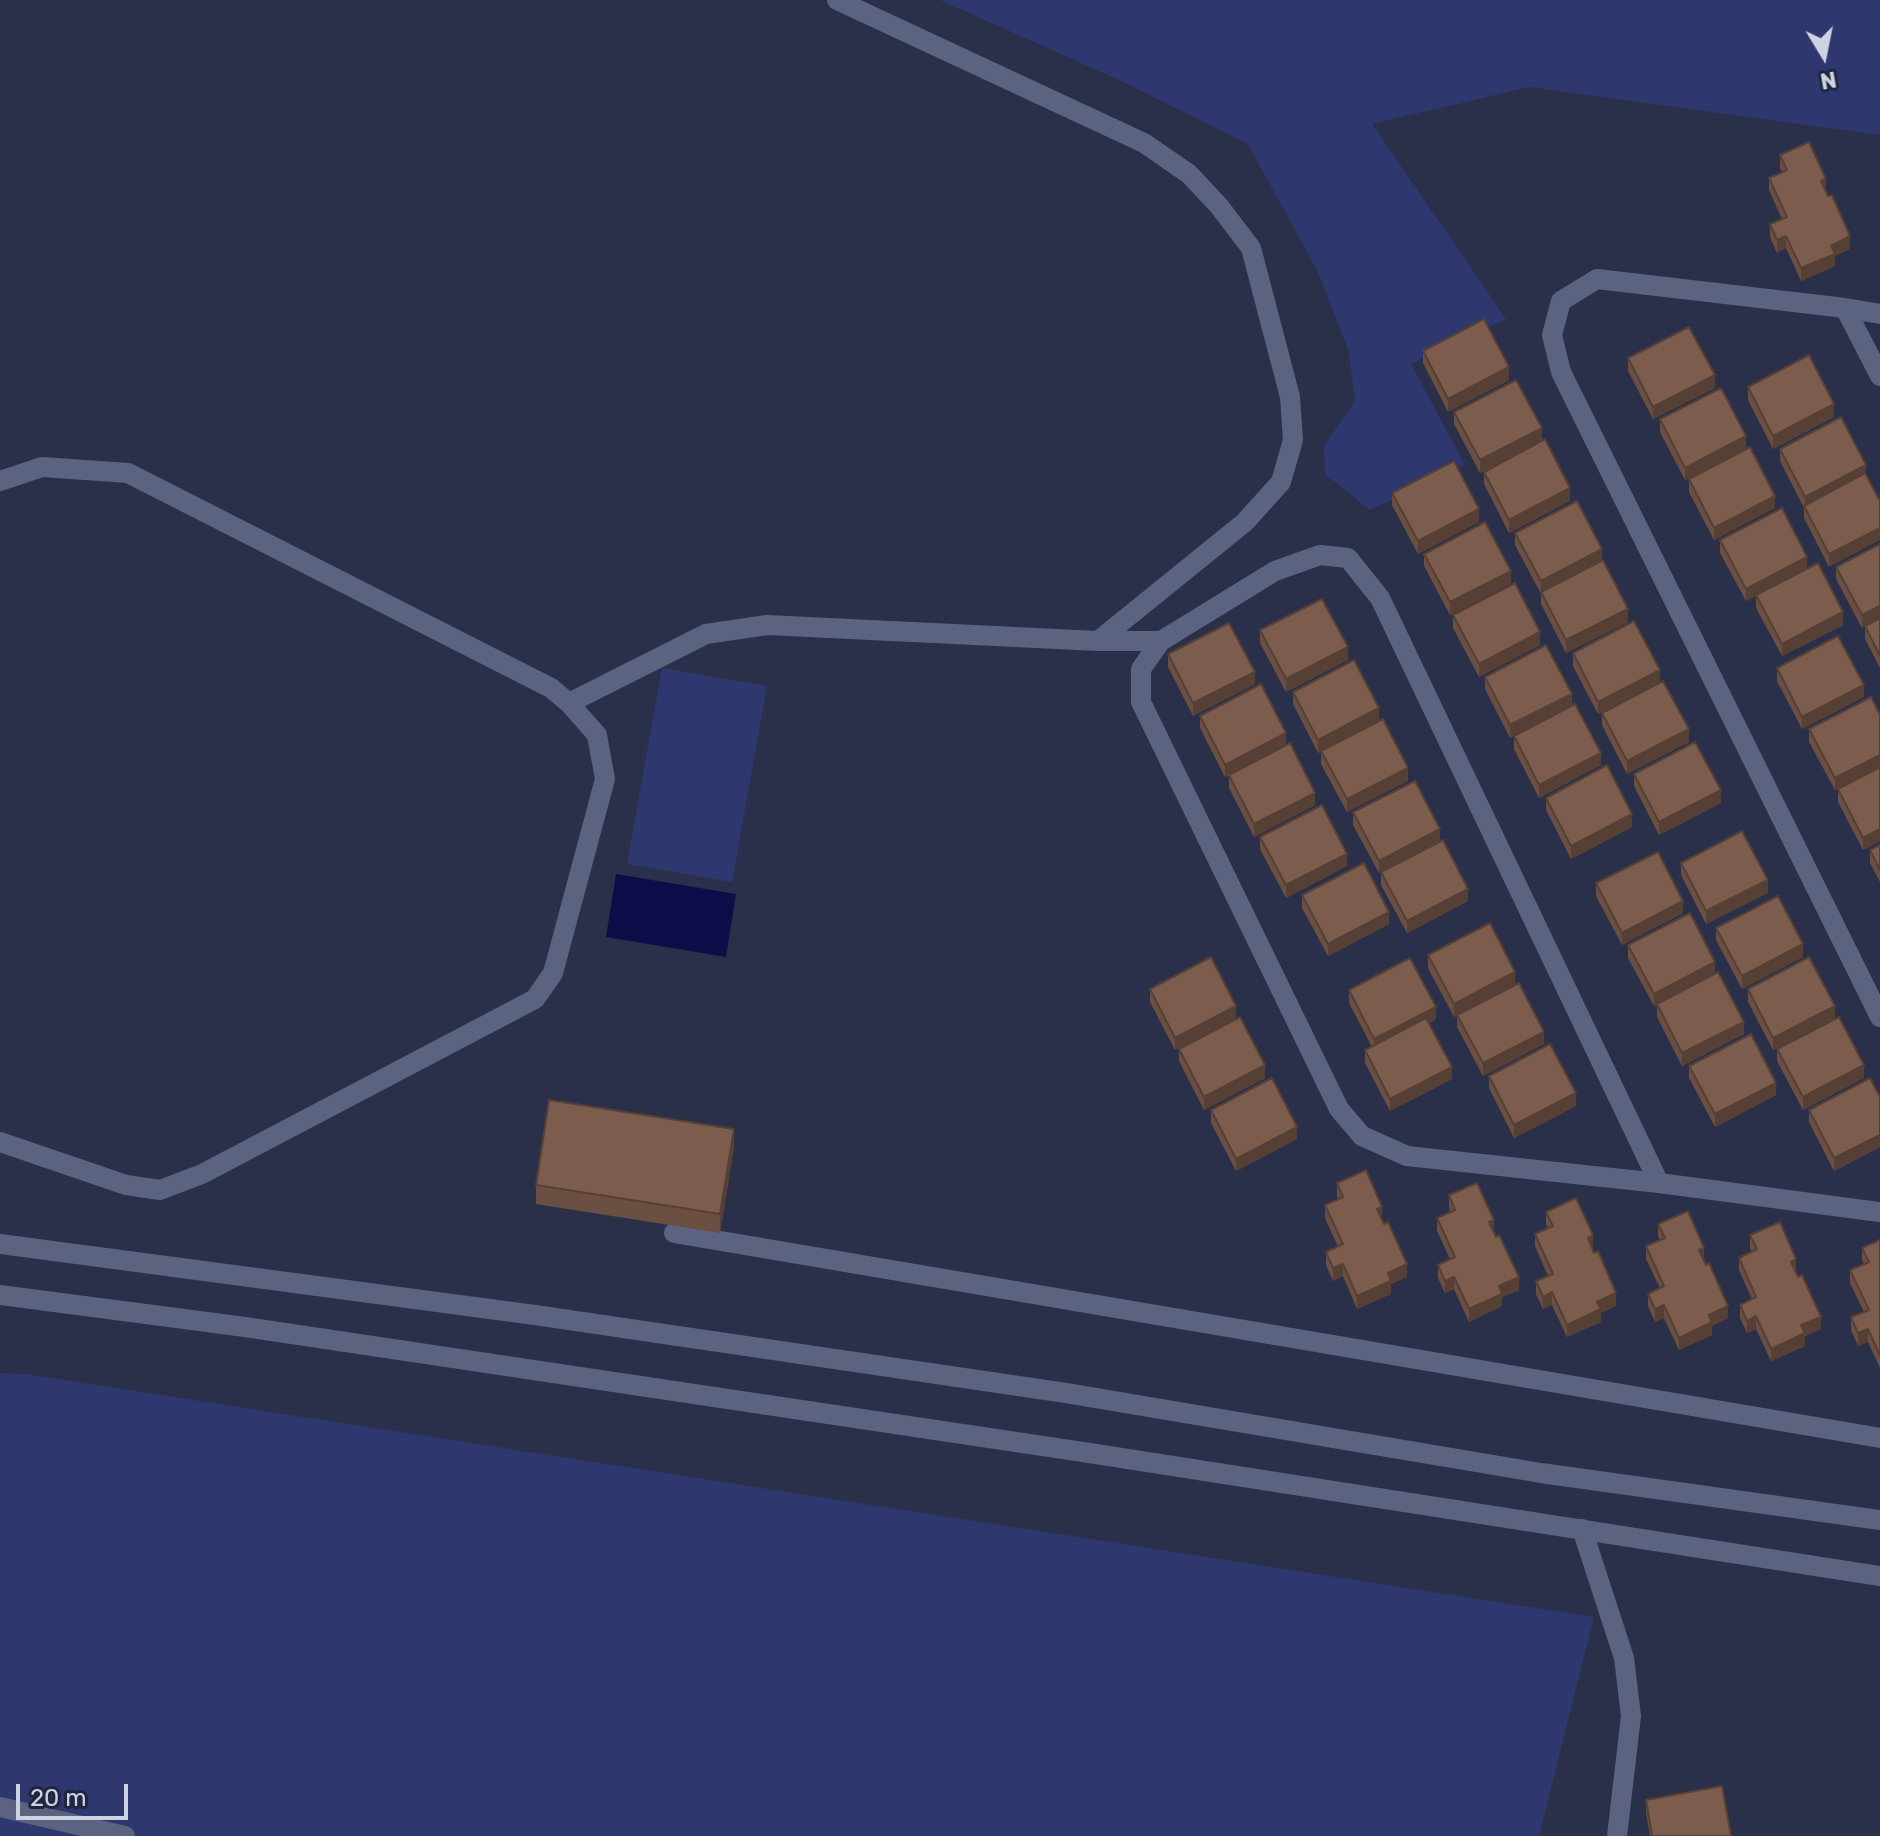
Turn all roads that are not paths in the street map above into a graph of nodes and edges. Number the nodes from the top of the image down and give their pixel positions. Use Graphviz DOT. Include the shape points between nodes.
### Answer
graph roads {
  1 [pos="837,0"];
  2 [pos="1845,308"];
  3 [pos="1880,314"];
  4 [pos="1880,376"];
  5 [pos="0,481"];
  6 [pos="1098,641"];
  7 [pos="1161,641"];
  8 [pos="569,703"];
  9 [pos="1880,1017"];
  10 [pos="0,1142"];
  11 [pos="1659,1183"];
  12 [pos="1880,1212"];
  13 [pos="674,1233"];
  14 [pos="0,1244"];
  15 [pos="0,1295"];
  16 [pos="1880,1438"];
  17 [pos="1880,1520"];
  18 [pos="1582,1529"];
  19 [pos="1880,1576"];
  20 [pos="0,1807"];
  21 [pos="125,1836"];
  22 [pos="1617,1836"];
  1 -- 6 [label="street" via="1144,143 1189,174 1251,248 1290,397 1293,440 1281,482 1245,522"];
  2 -- 3 [label="street"];
  2 -- 4 [label="street"];
  2 -- 9 [label="street" via="1597,279 1561,301 1552,335 1561,372"];
  5 -- 8 [label="street" via="42,467 128,473 551,688"];
  6 -- 7 [label="street"];
  6 -- 8 [label="street" via="767,625 706,634"];
  7 -- 11 [label="street" via="1141,669 1141,702 1339,1109 1362,1136 1407,1156"];
  7 -- 11 [label="street" via="1275,571 1320,555 1348,558 1380,598"];
  8 -- 10 [label="street" via="597,735 605,779 553,973 535,999 202,1174 160,1190 126,1185"];
  11 -- 12 [label="street"];
  13 -- 16 [label="street"];
  14 -- 17 [label="street" via="613,1326 1066,1393 1541,1473"];
  15 -- 18 [label="street" via="245,1327"];
  18 -- 19 [label="street"];
  18 -- 22 [label="street" via="1624,1658 1628,1687 1631,1716"];
  20 -- 21 [label="street"];
}
